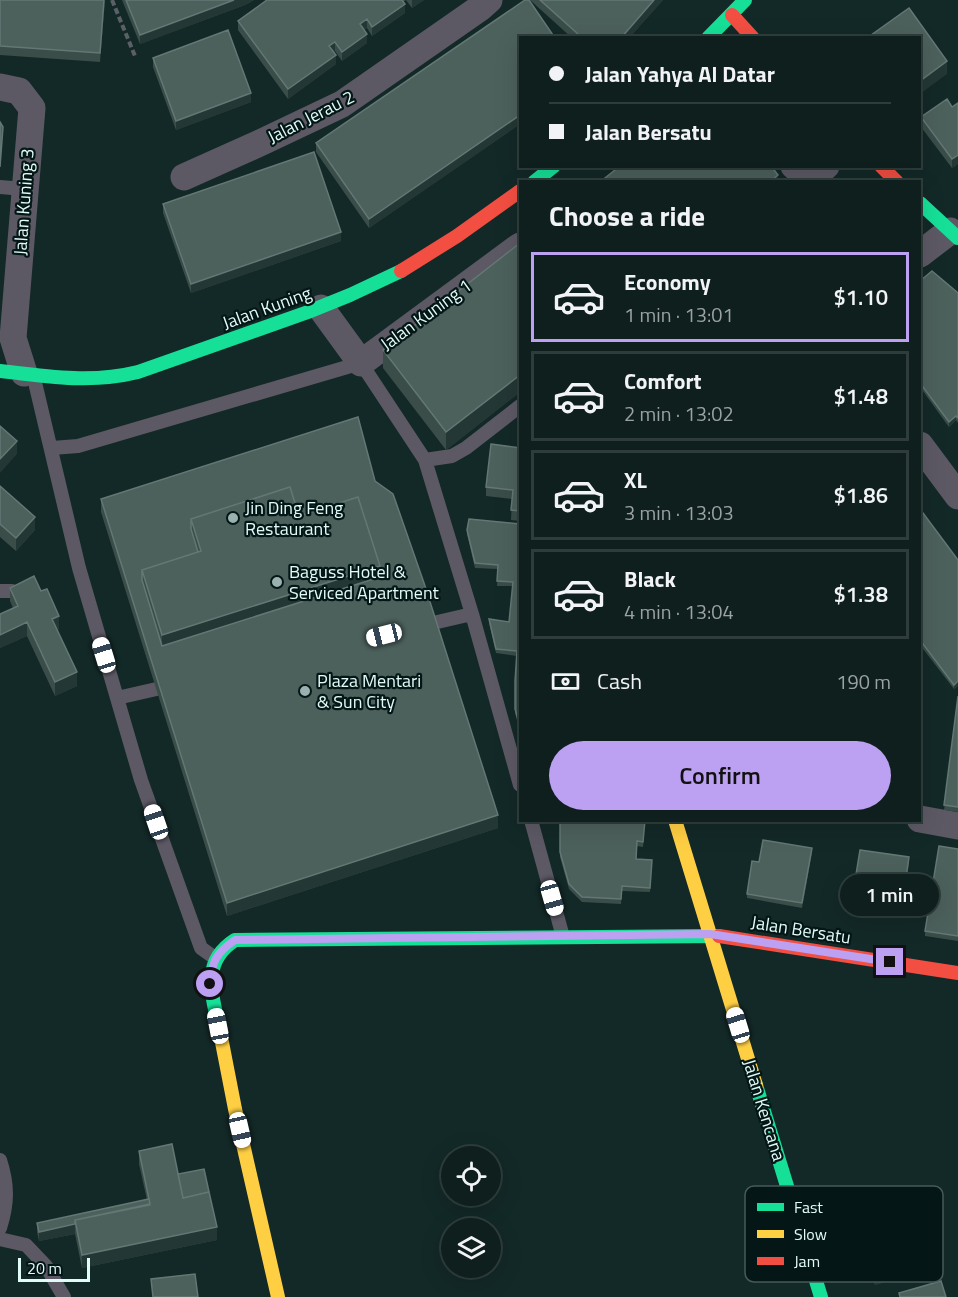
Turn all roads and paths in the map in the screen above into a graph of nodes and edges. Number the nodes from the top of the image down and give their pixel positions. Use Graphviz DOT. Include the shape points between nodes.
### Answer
graph roads {
  1 [pos="112,0"];
  2 [pos="489,0"];
  3 [pos="745,0"];
  4 [pos="732,15"];
  5 [pos="710,36"];
  6 [pos="751,36"];
  7 [pos="135,56"];
  8 [pos="0,87"];
  9 [pos="552,168"];
  10 [pos="796,168"];
  11 [pos="824,168"];
  12 [pos="883,168"];
  13 [pos="184,177"];
  14 [pos="536,180"];
  15 [pos="808,180"];
  16 [pos="810,180"];
  17 [pos="895,180"];
  18 [pos="12,188"];
  19 [pos="519,192"];
  20 [pos="921,204"];
  21 [pos="954,235"];
  22 [pos="519,247"];
  23 [pos="921,253"];
  24 [pos="8,306"];
  25 [pos="321,308"];
  26 [pos="7,347"];
  27 [pos="361,363"];
  28 [pos="19,372"];
  29 [pos="519,407"];
  30 [pos="921,446"];
  31 [pos="52,448"];
  32 [pos="425,460"];
  33 [pos="958,496"];
  34 [pos="472,614"];
  35 [pos="404,630"];
  36 [pos="186,682"];
  37 [pos="117,698"];
  38 [pos="519,781"];
  39 [pos="921,819"];
  40 [pos="532,822"];
  41 [pos="676,822"];
  42 [pos="958,826"];
  43 [pos="710,934"];
  44 [pos="563,937"];
  45 [pos="219,953"];
  46 [pos="958,973"];
  47 [pos="0,1160"];
  48 [pos="786,1186"];
  49 [pos="0,1228"];
  50 [pos="0,1239"];
  51 [pos="815,1282"];
  52 [pos="64,1297"];
  53 [pos="278,1297"];
  54 [pos="820,1297"];
  1 -- 7 [label="path"];
  2 -- 13 [label="street, Jalan Jerau 2" via="342,105"];
  3 -- 4 [label="street"];
  4 -- 5 [label="street"];
  4 -- 6 [label="street"];
  8 -- 18 [label="street, Jalan Kuning 3" via="19,91 32,108"];
  9 -- 14 [label="street"];
  10 -- 15 [label="street"];
  11 -- 16 [label="street"];
  12 -- 17 [label="street"];
  18 -- 24 [label="street, Jalan Kuning 3"];
  19 -- 25 [label="street, Jalan Kuning" via="393,276"];
  20 -- 21 [label="street"];
  21 -- 23 [label="street"];
  22 -- 27 [label="street, Jalan Kuning 1"];
  24 -- 26 [label="street, Jalan Kuning 3"];
  25 -- 27 [label="street"];
  25 -- 28 [label="street, Jalan Kuning" via="108,378"];
  26 -- 28 [label="street, Jalan Kuning 3"];
  27 -- 31 [label="lane" via="78,446"];
  27 -- 32 [label="lane"];
  28 -- 31 [label="lane"];
  29 -- 32 [label="lane" via="452,456"];
  30 -- 33 [label="street"];
  31 -- 37 [label="lane" via="79,568"];
  32 -- 34 [label="lane"];
  34 -- 35 [label="lane"];
  34 -- 38 [label="lane"];
  36 -- 37 [label="lane"];
  37 -- 45 [label="lane" via="141,780 201,948"];
  39 -- 42 [label="street"];
  40 -- 44 [label="lane"];
  41 -- 43 [label="street, Jalan Kencana"];
  43 -- 44 [label="street, Jalan Bersatu"];
  43 -- 46 [label="street, Jalan Bersatu"];
  43 -- 48 [label="street, Jalan Kencana"];
  44 -- 45 [label="street, Jalan Bersatu" via="235,940"];
  45 -- 53 [label="street" via="210,984"];
  47 -- 49 [label="lane" via="7,1182"];
  50 -- 52 [label="lane" via="26,1245 46,1266"];
  51 -- 54 [label="street, Jalan Kencana"];
}
